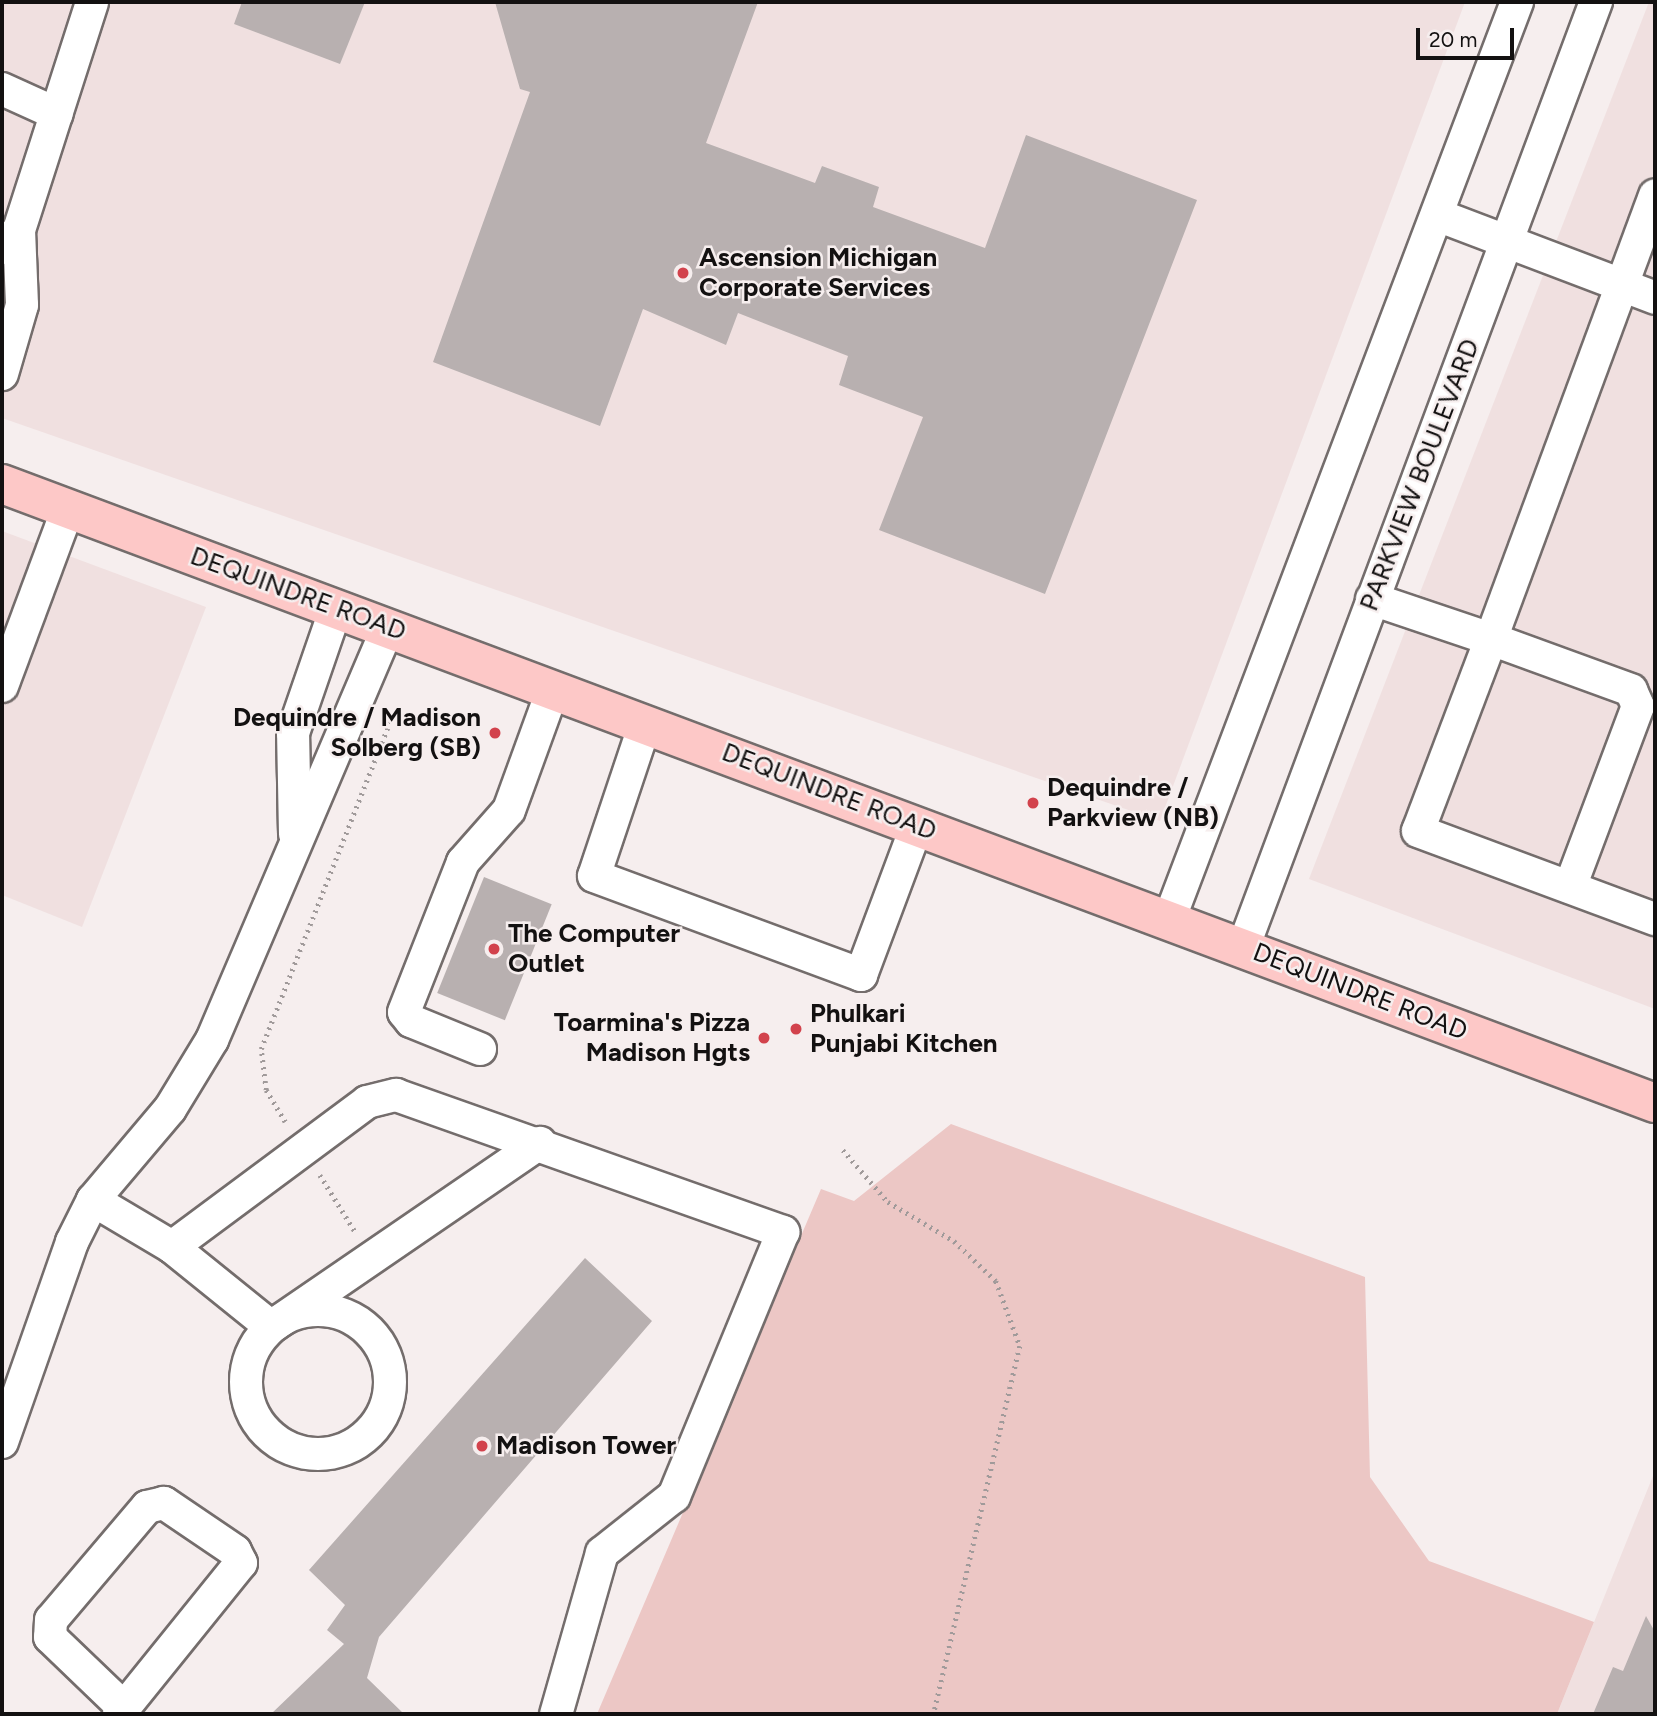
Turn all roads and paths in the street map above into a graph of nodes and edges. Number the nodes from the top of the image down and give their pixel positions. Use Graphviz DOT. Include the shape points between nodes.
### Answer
graph roads {
  1 [pos="92,2"];
  2 [pos="1517,2"];
  3 [pos="1596,2"];
  4 [pos="2,89"];
  5 [pos="57,114"];
  6 [pos="1655,195"];
  7 [pos="1437,215"];
  8 [pos="11,239"];
  9 [pos="1508,243"];
  10 [pos="1621,285"];
  11 [pos="1655,298"];
  12 [pos="2,374"];
  13 [pos="2,484"];
  14 [pos="68,509"];
  15 [pos="1372,599"];
  16 [pos="336,608"];
  17 [pos="388,627"];
  18 [pos="1491,639"];
  19 [pos="2,686"];
  20 [pos="553,690"];
  21 [pos="392,716"];
  22 [pos="645,724"];
  23 [pos="916,825"];
  24 [pos="296,842"];
  25 [pos="1570,887"];
  26 [pos="1655,919"];
  27 [pos="1169,920"];
  28 [pos="1243,948"];
  29 [pos="480,1049"];
  30 [pos="1655,1103"];
  31 [pos="293,1134"];
  32 [pos="540,1143"];
  33 [pos="843,1150"];
  34 [pos="317,1171"];
  35 [pos="93,1200"];
  36 [pos="360,1241"];
  37 [pos="172,1247"];
  38 [pos="271,1327"];
  39 [pos="2,1442"];
  40 [pos="120,1710"];
  41 [pos="556,1714"];
  42 [pos="934,1714"];
  1 -- 5 [label="street"];
  2 -- 7 [label="street"];
  3 -- 9 [label="street, PARKVIEW BOULEVARD"];
  4 -- 5 [label="street"];
  5 -- 8 [label="street"];
  6 -- 10 [label="street"];
  7 -- 9 [label="street"];
  7 -- 27 [label="street"];
  8 -- 12 [label="street" via="22,305"];
  9 -- 10 [label="street"];
  9 -- 15 [label="street, PARKVIEW BOULEVARD"];
  10 -- 11 [label="street"];
  10 -- 18 [label="street"];
  13 -- 14 [label="main road, DEQUINDRE ROAD"];
  14 -- 16 [label="main road, DEQUINDRE ROAD"];
  14 -- 19 [label="street"];
  15 -- 18 [label="street"];
  15 -- 28 [label="street, PARKVIEW BOULEVARD"];
  16 -- 17 [label="main road, DEQUINDRE ROAD"];
  16 -- 24 [label="street" via="293,733"];
  17 -- 20 [label="main road, DEQUINDRE ROAD"];
  17 -- 24 [label="street"];
  18 -- 25 [label="street" via="1631,690 1638,706"];
  18 -- 25 [label="street" via="1418,831"];
  20 -- 22 [label="main road, DEQUINDRE ROAD"];
  20 -- 29 [label="street" via="509,810 463,862 404,1012 411,1021"];
  21 -- 31 [label="path" via="261,1049 266,1090"];
  22 -- 23 [label="main road, DEQUINDRE ROAD"];
  22 -- 23 [label="street" via="594,876 861,975"];
  23 -- 27 [label="main road, DEQUINDRE ROAD"];
  24 -- 35 [label="street" via="193,1075"];
  25 -- 26 [label="street"];
  27 -- 28 [label="main road, DEQUINDRE ROAD"];
  28 -- 30 [label="main road, DEQUINDRE ROAD"];
  32 -- 37 [label="street" via="424,1100 396,1095 367,1102"];
  32 -- 38 [label="street"];
  32 -- 41 [label="street" via="783,1232 674,1496 602,1553"];
  33 -- 42 [label="path" via="888,1202 954,1241 996,1281 1020,1346"];
  34 -- 36 [label="path"];
  35 -- 37 [label="street"];
  35 -- 39 [label="street" via="55,1282"];
  37 -- 38 [label="street"];
  38 -- 38 [label="street" via="247,1370 255,1417 281,1443 315,1454 361,1440 378,1423 390,1376 370,1332 327,1310 307,1311"];
  40 -- 40 [label="street" via="50,1637 51,1620 146,1507 164,1503 235,1550 241,1563"];
}
